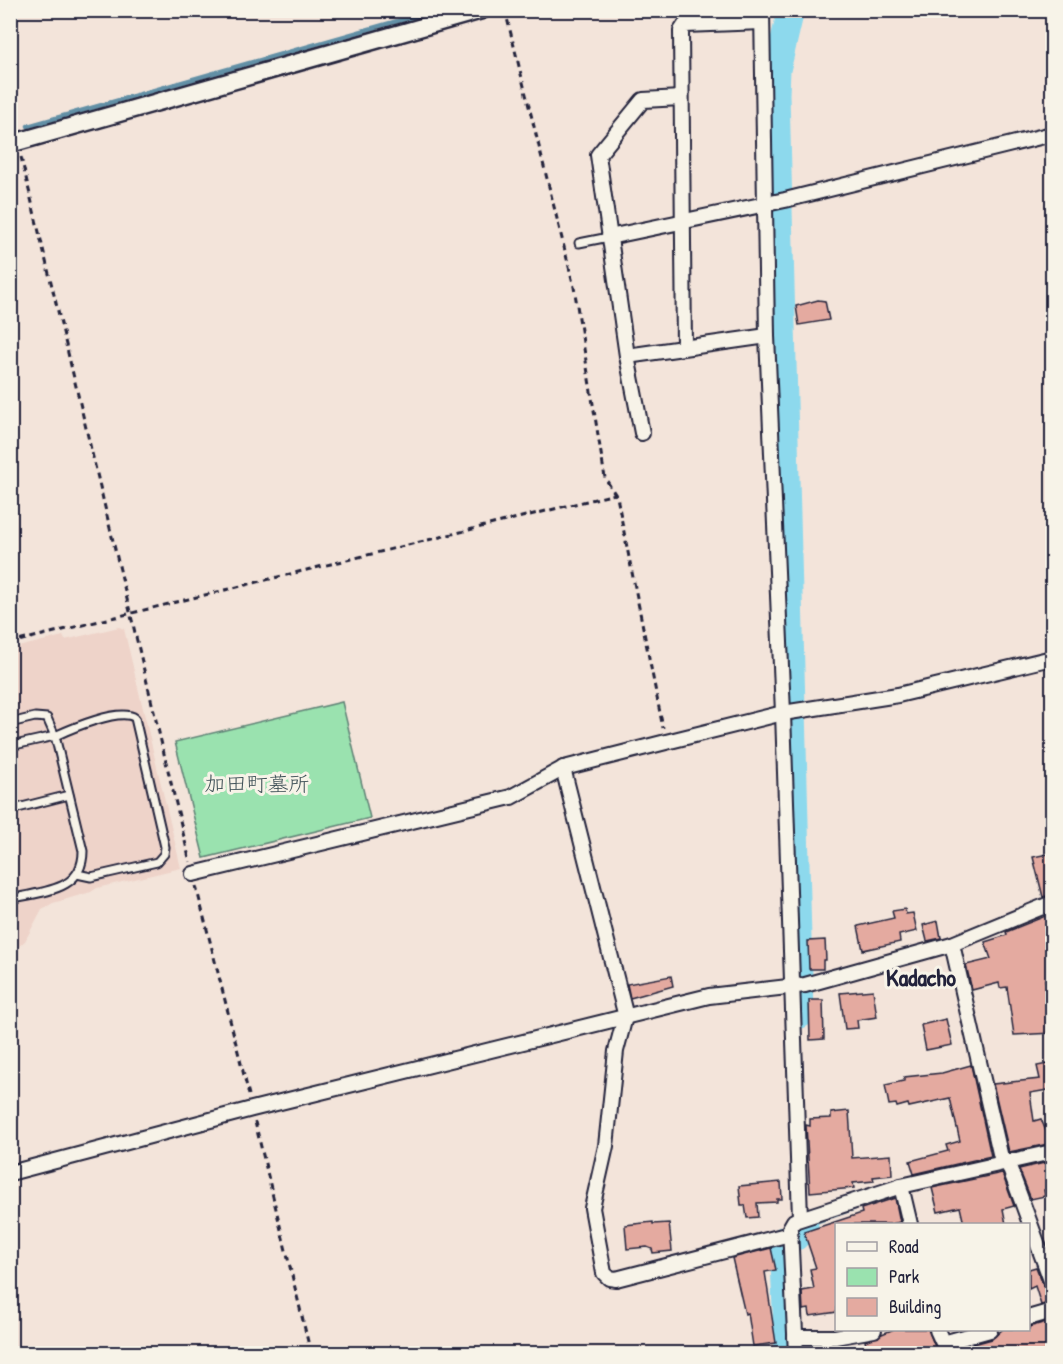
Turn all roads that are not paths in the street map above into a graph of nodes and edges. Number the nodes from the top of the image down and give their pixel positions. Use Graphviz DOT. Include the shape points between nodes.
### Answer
graph roads {
  1 [pos="482,10"];
  2 [pos="762,16"];
  3 [pos="681,98"];
  4 [pos="1053,134"];
  5 [pos="14,143"];
  6 [pos="775,201"];
  7 [pos="685,220"];
  8 [pos="609,237"];
  9 [pos="579,243"];
  10 [pos="767,336"];
  11 [pos="684,346"];
  12 [pos="627,356"];
  13 [pos="642,433"];
  14 [pos="1053,658"];
  15 [pos="789,712"];
  16 [pos="10,723"];
  17 [pos="55,736"];
  18 [pos="10,746"];
  19 [pos="562,768"];
  20 [pos="69,795"];
  21 [pos="10,810"];
  22 [pos="77,874"];
  23 [pos="193,874"];
  24 [pos="10,899"];
  25 [pos="1053,903"];
  26 [pos="952,944"];
  27 [pos="796,986"];
  28 [pos="626,1017"];
  29 [pos="1053,1152"];
  30 [pos="1005,1161"];
  31 [pos="10,1173"];
  32 [pos="901,1186"];
  33 [pos="800,1218"];
  34 [pos="910,1223"];
  35 [pos="1029,1223"];
  36 [pos="1030,1225"];
  37 [pos="790,1234"];
  38 [pos="1053,1283"];
  39 [pos="1053,1311"];
  40 [pos="1030,1318"];
  41 [pos="864,1331"];
  42 [pos="938,1331"];
  43 [pos="983,1331"];
  44 [pos="795,1337"];
  45 [pos="796,1353"];
  1 -- 5 [label="street"];
  2 -- 3 [label="street" via="685,25 681,31"];
  2 -- 6 [label="street"];
  3 -- 7 [label="street"];
  3 -- 8 [label="street" via="643,100 598,155"];
  4 -- 6 [label="street"];
  6 -- 7 [label="street"];
  6 -- 10 [label="street"];
  7 -- 8 [label="street"];
  7 -- 11 [label="street"];
  8 -- 9 [label="lane"];
  8 -- 12 [label="street"];
  10 -- 11 [label="street"];
  10 -- 15 [label="street"];
  11 -- 12 [label="street"];
  12 -- 13 [label="street"];
  14 -- 15 [label="street" via="898,695"];
  15 -- 19 [label="street"];
  15 -- 27 [label="street"];
  16 -- 17 [label="lane" via="47,718"];
  17 -- 18 [label="lane"];
  17 -- 20 [label="lane"];
  17 -- 22 [label="lane" via="75,726 125,714 135,718 165,847 157,862 91,877"];
  19 -- 23 [label="street" via="511,797"];
  19 -- 28 [label="street"];
  20 -- 21 [label="lane"];
  20 -- 22 [label="lane" via="83,852 83,865"];
  22 -- 24 [label="lane" via="63,886"];
  25 -- 26 [label="street"];
  26 -- 27 [label="street"];
  26 -- 30 [label="street"];
  27 -- 28 [label="street" via="709,996"];
  27 -- 33 [label="street"];
  28 -- 31 [label="street"];
  28 -- 37 [label="street" via="616,1051 606,1146 592,1208 604,1273 616,1279"];
  29 -- 30 [label="street"];
  30 -- 32 [label="street"];
  30 -- 35 [label="street"];
  32 -- 33 [label="street"];
  32 -- 34 [label="street"];
  33 -- 37 [label="street" via="794,1221"];
  36 -- 38 [label="street"];
  37 -- 44 [label="street"];
  39 -- 40 [label="street"];
  41 -- 44 [label="street" via="835,1337"];
  42 -- 43 [label="street" via="943,1343"];
  44 -- 45 [label="street"];
}
